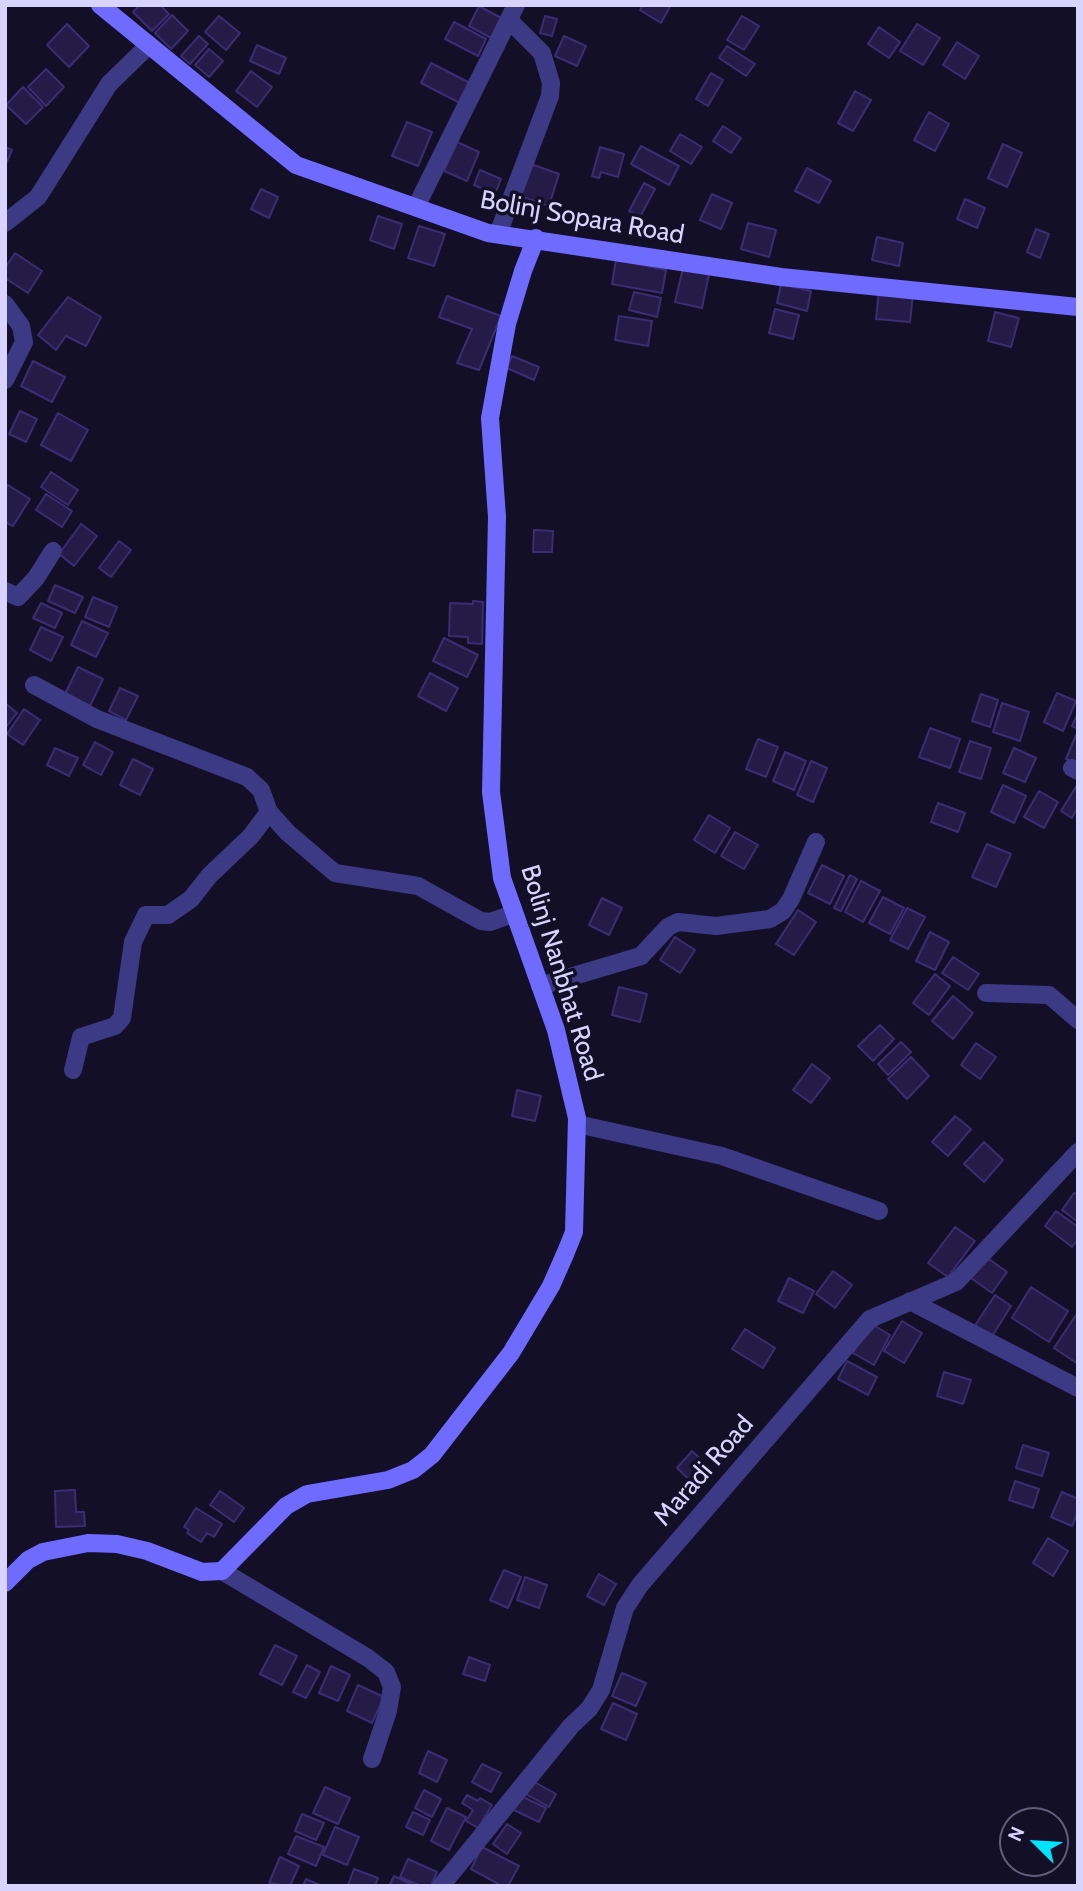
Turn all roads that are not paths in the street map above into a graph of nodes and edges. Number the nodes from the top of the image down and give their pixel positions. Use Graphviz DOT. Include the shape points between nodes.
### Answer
graph roads {
  1 [pos="100,5"];
  2 [pos="513,13"];
  3 [pos="149,45"];
  4 [pos="416,208"];
  5 [pos="5,223"];
  6 [pos="498,234"];
  7 [pos="536,239"];
  8 [pos="5,303"];
  9 [pos="1078,307"];
  10 [pos="5,380"];
  11 [pos="52,551"];
  12 [pos="5,591"];
  13 [pos="34,685"];
  14 [pos="269,811"];
  15 [pos="816,842"];
  16 [pos="513,914"];
  17 [pos="540,986"];
  18 [pos="986,993"];
  19 [pos="1078,1020"];
  20 [pos="73,1070"];
  21 [pos="577,1124"];
  22 [pos="1078,1153"];
  23 [pos="879,1211"];
  24 [pos="911,1301"];
  25 [pos="1078,1388"];
  26 [pos="222,1572"];
  27 [pos="5,1583"];
  28 [pos="372,1759"];
  29 [pos="441,1886"];
  1 -- 3 [label="street, Bolinj Sopara Road"];
  2 -- 4 [label="street"];
  2 -- 6 [label="street" via="542,53 551,83"];
  3 -- 4 [label="street, Bolinj Sopara Road" via="296,165"];
  3 -- 5 [label="street" via="109,84 38,197"];
  4 -- 6 [label="street, Bolinj Sopara Road"];
  6 -- 7 [label="street, Bolinj Sopara Road"];
  7 -- 9 [label="street, Bolinj Sopara Road" via="781,277"];
  7 -- 16 [label="street, Bolinj Nanbhat Road" via="508,324 490,418 497,517 491,792 502,878"];
  8 -- 10 [label="street" via="21,326 24,342"];
  11 -- 12 [label="street" via="18,597"];
  13 -- 14 [label="street" via="97,719 247,777 261,790"];
  14 -- 16 [label="street" via="335,873 418,886 481,922"];
  14 -- 20 [label="street" via="191,899 168,915 146,915 133,942 122,1018 115,1026 81,1037"];
  15 -- 17 [label="street" via="791,899 770,919 716,926 678,922 641,957"];
  16 -- 17 [label="street, Bolinj Nanbhat Road"];
  17 -- 21 [label="street, Bolinj Nanbhat Road"];
  18 -- 19 [label="street" via="1049,995"];
  21 -- 23 [label="street" via="722,1156"];
  21 -- 26 [label="street, Bolinj Nanbhat Road" via="574,1232 551,1286 512,1353 456,1427 413,1470 388,1480 322,1489 286,1506"];
  22 -- 24 [label="street, Maradi Road" via="956,1282"];
  24 -- 25 [label="street"];
  24 -- 29 [label="street, Maradi Road" via="870,1319 640,1585 625,1608 601,1690 589,1709"];
  26 -- 27 [label="street" via="202,1572 147,1550 88,1543 43,1552"];
  26 -- 28 [label="street" via="386,1672 392,1687"];
}
